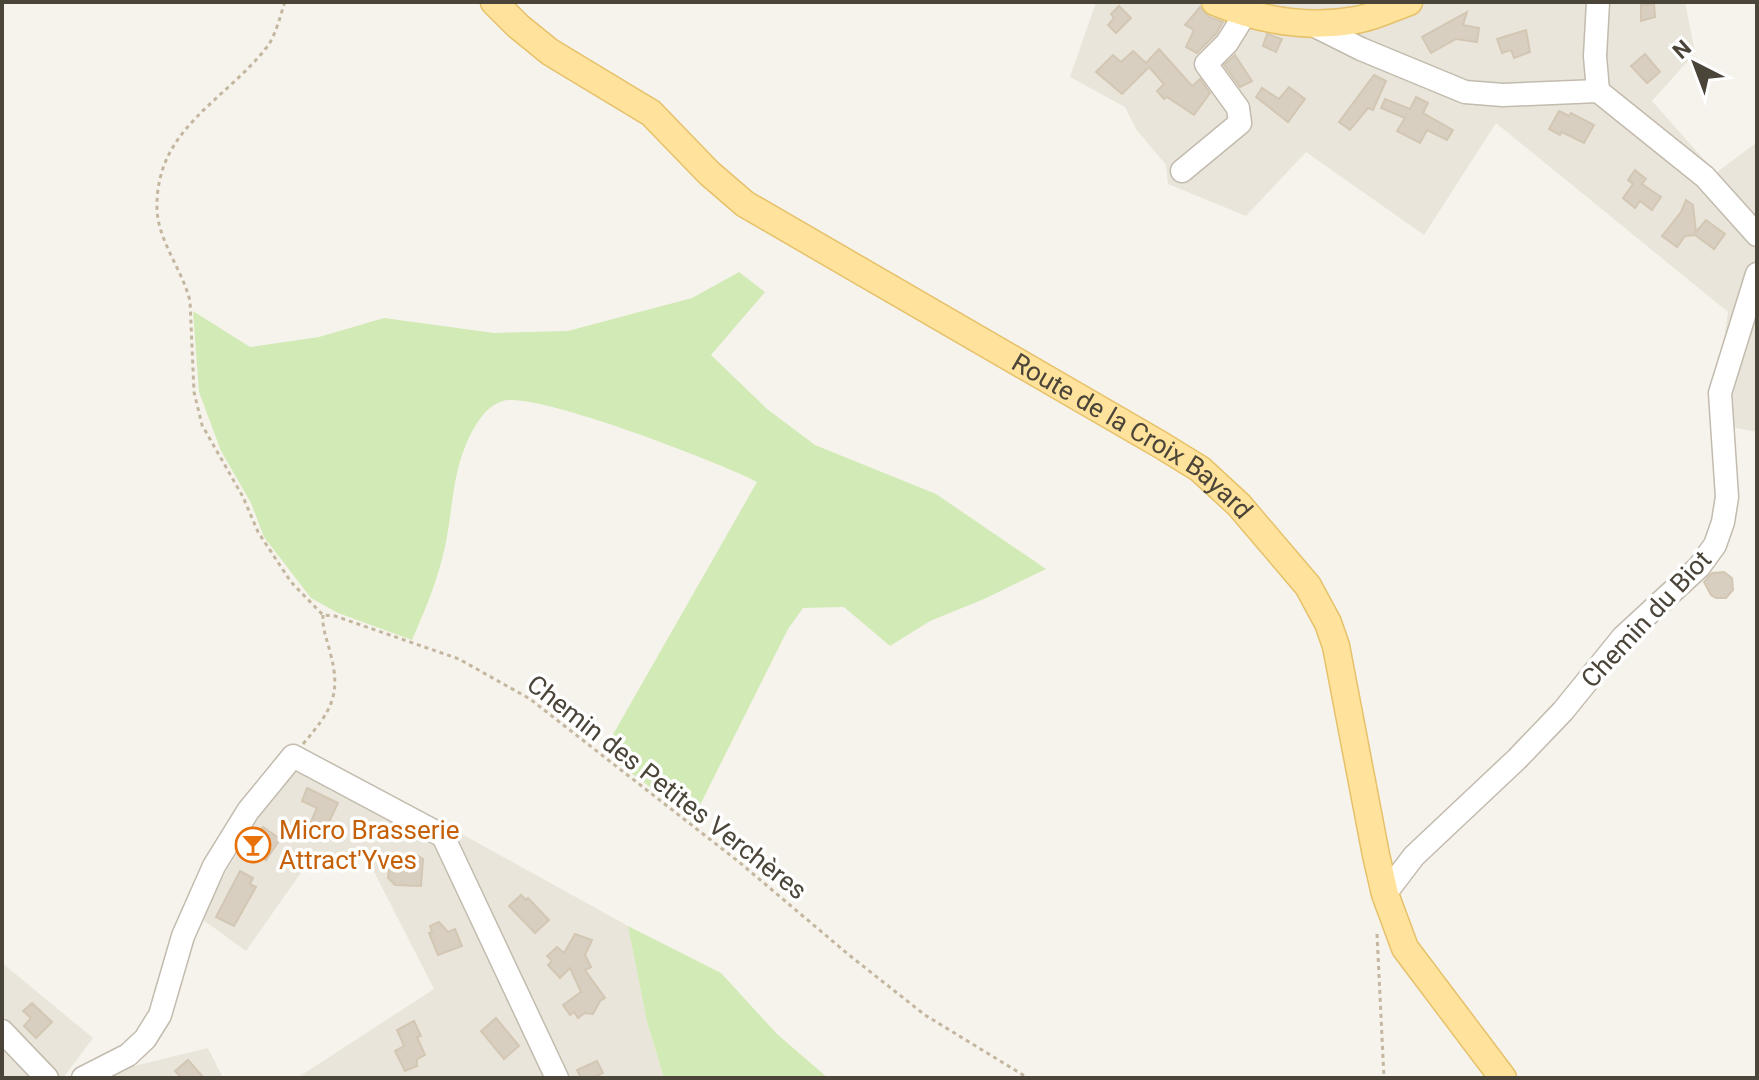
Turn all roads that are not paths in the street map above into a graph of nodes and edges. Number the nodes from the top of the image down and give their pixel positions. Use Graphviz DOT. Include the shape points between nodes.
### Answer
graph roads {
  1 [pos="494,2"];
  2 [pos="1215,2"];
  3 [pos="1409,2"];
  4 [pos="1598,2"];
  5 [pos="1245,14"];
  6 [pos="1313,25"];
  7 [pos="1598,91"];
  8 [pos="1182,171"];
  9 [pos="1757,235"];
  10 [pos="1757,274"];
  11 [pos="1385,894"];
  12 [pos="2,1031"];
  13 [pos="47,1078"];
  14 [pos="83,1078"];
  15 [pos="557,1078"];
  16 [pos="1503,1078"];
  1 -- 11 [label="main road, Route de la Croix Bayard" via="550,52 651,113 745,204 1161,445 1229,495 1298,574 1328,623"];
  2 -- 5 [label="main road"];
  3 -- 6 [label="main road" via="1358,20"];
  4 -- 7 [label="street"];
  5 -- 6 [label="main road"];
  5 -- 8 [label="street" via="1206,64 1238,108 1240,123"];
  6 -- 7 [label="street" via="1465,92"];
  7 -- 9 [label="street" via="1705,177"];
  10 -- 11 [label="street, Chemin du Biot" via="1720,393 1727,497 1715,545 1699,567 1623,637 1517,759 1414,856"];
  11 -- 16 [label="main road, Route de la Croix Bayard" via="1405,948"];
  12 -- 13 [label="street"];
  14 -- 15 [label="street" via="128,1055 145,1039 160,1015 183,936 214,866 293,756 443,836"];
}
